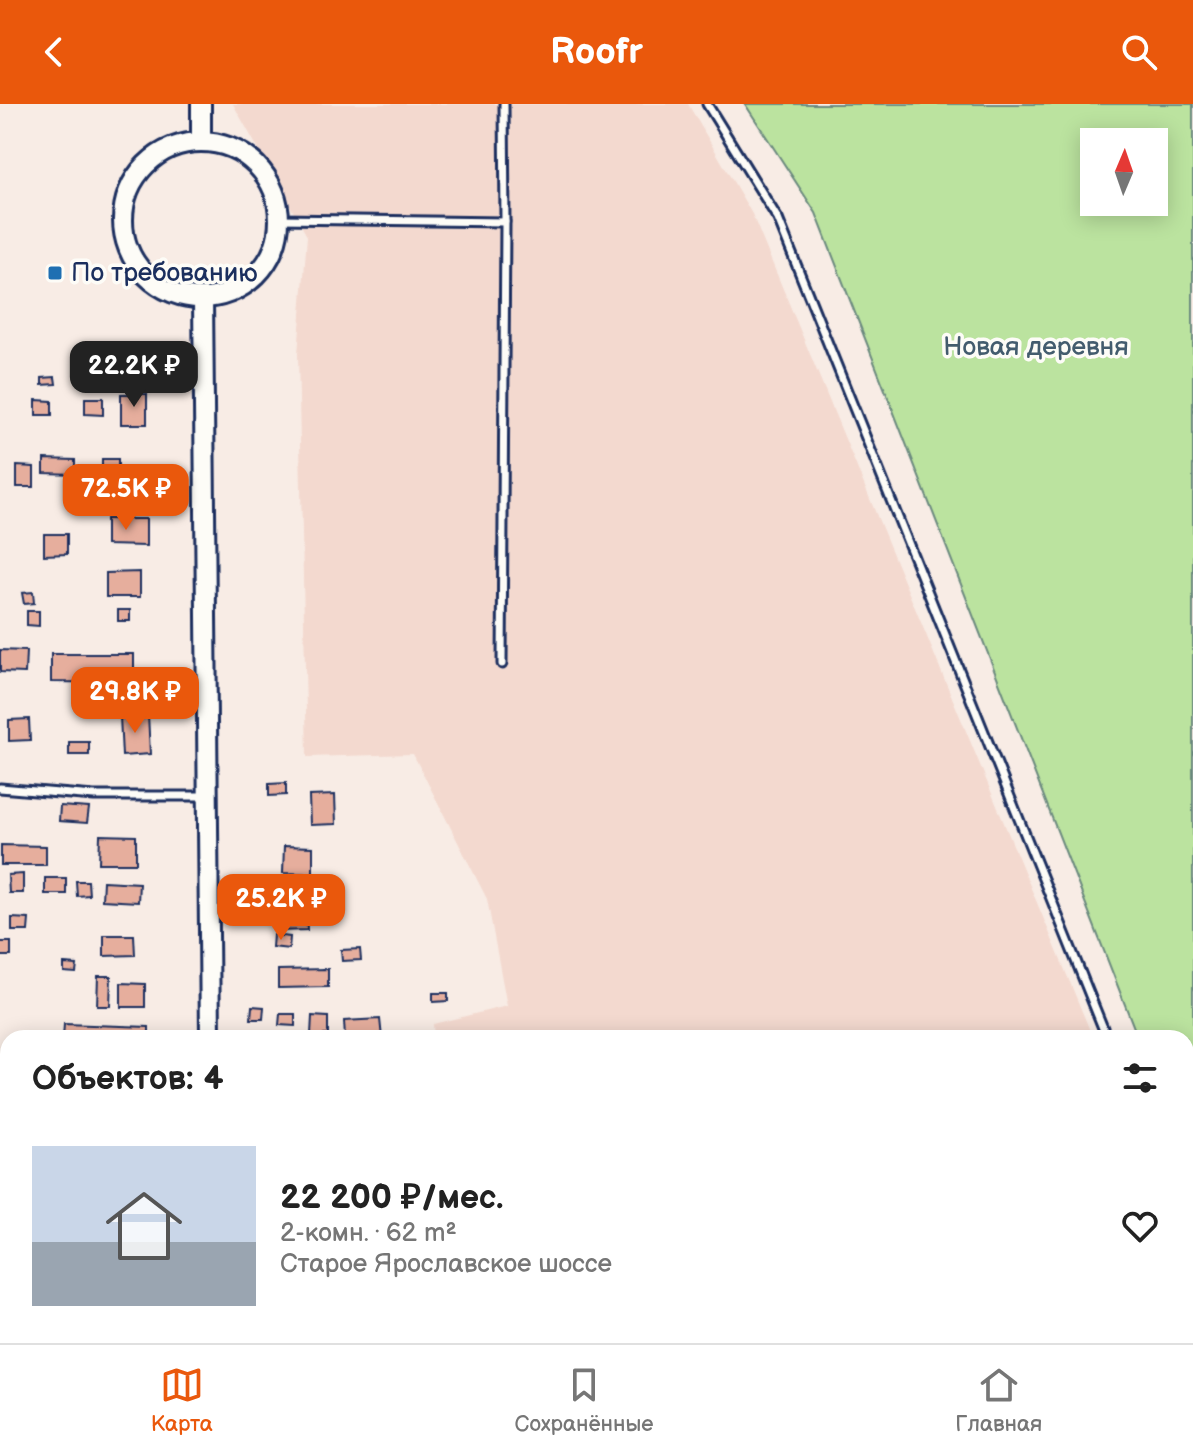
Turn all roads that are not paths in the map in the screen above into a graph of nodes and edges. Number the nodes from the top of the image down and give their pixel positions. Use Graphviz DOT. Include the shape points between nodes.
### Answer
graph roads {
  1 [pos="201,104"];
  2 [pos="504,104"];
  3 [pos="707,104"];
  4 [pos="201,142"];
  5 [pos="280,219"];
  6 [pos="505,222"];
  7 [pos="203,298"];
  8 [pos="502,664"];
  9 [pos="0,788"];
  10 [pos="207,796"];
  11 [pos="210,1030"];
  12 [pos="1104,1030"];
  1 -- 4 [label="main road"];
  2 -- 6 [label="lane"];
  3 -- 12 [label="lane" via="778,219"];
  4 -- 5 [label="main road" via="225,145 247,156 276,195"];
  4 -- 7 [label="main road" via="154,157 126,197 123,221 127,245 156,284"];
  5 -- 6 [label="lane"];
  5 -- 7 [label="main road" via="266,265 227,294"];
  6 -- 8 [label="lane"];
  7 -- 10 [label="main road"];
  9 -- 10 [label="lane" via="94,796"];
  10 -- 11 [label="main road"];
}
